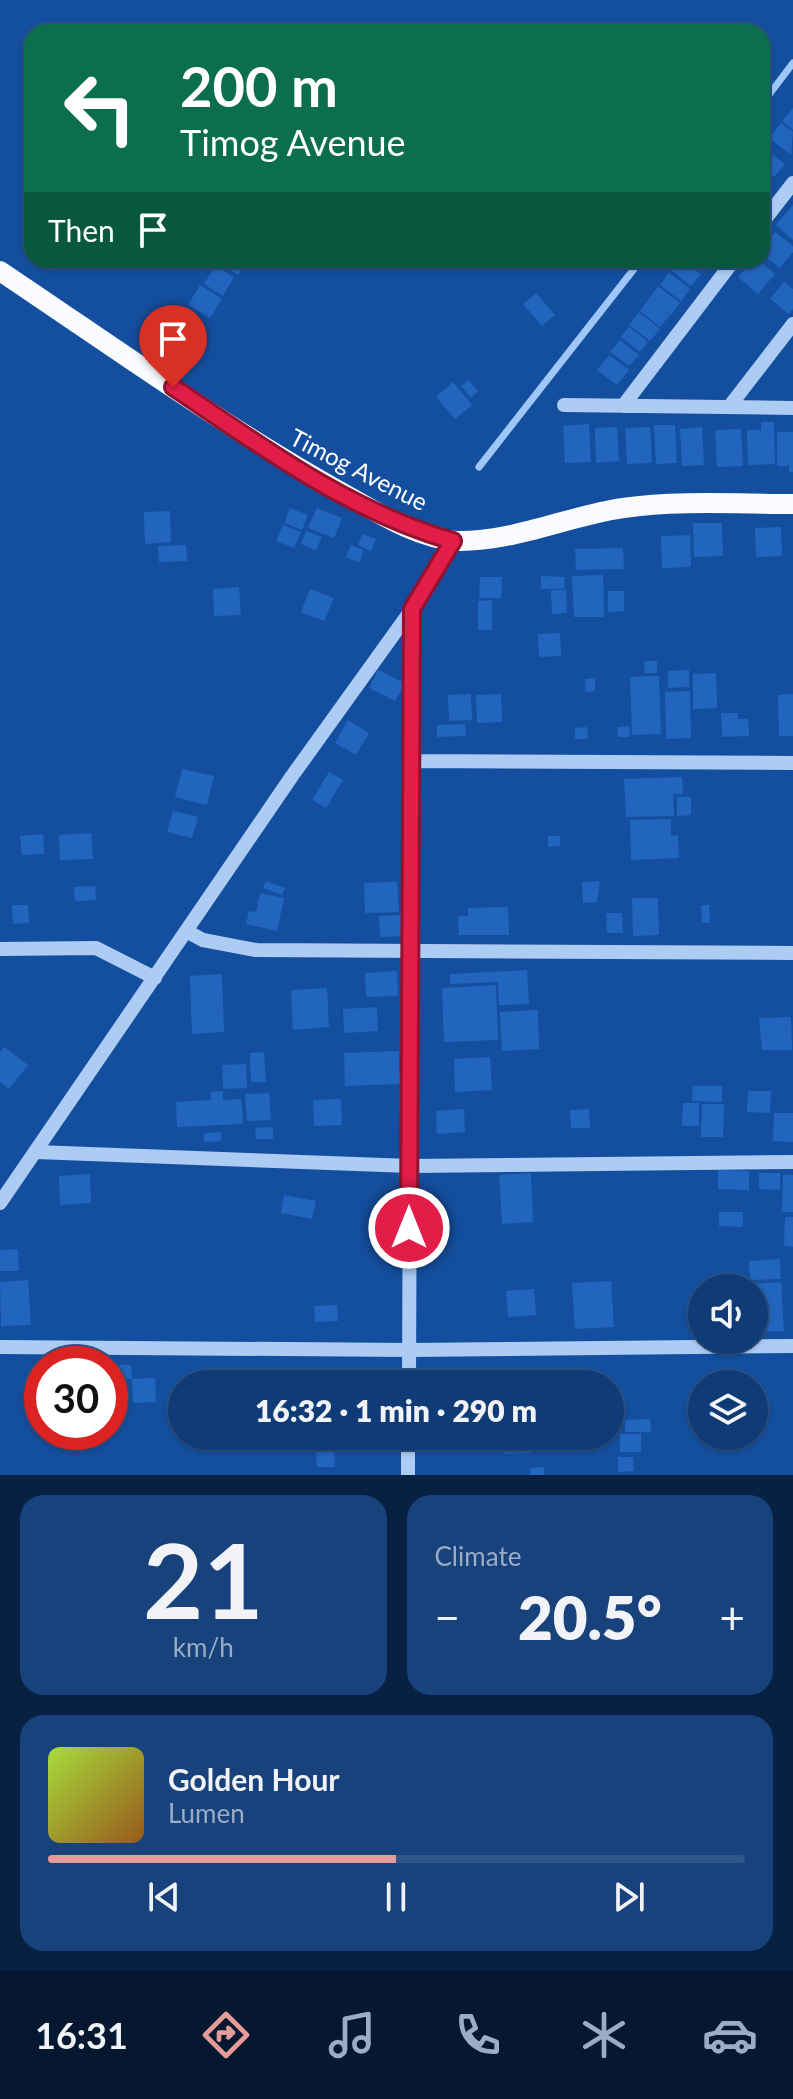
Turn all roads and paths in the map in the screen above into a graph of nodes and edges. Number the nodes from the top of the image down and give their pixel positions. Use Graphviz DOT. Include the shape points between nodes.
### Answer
graph roads {
  1 [pos="793,183"];
  2 [pos="770,213"];
  3 [pos="728,268"];
  4 [pos="0,271"];
  5 [pos="793,324"];
  6 [pos="564,405"];
  7 [pos="623,406"];
  8 [pos="729,407"];
  9 [pos="793,408"];
  10 [pos="793,504"];
  11 [pos="453,541"];
  12 [pos="412,609"];
  13 [pos="411,761"];
  14 [pos="793,763"];
  15 [pos="186,931"];
  16 [pos="0,949"];
  17 [pos="410,951"];
  18 [pos="793,953"];
  19 [pos="155,978"];
  20 [pos="36,1152"];
  21 [pos="793,1162"];
  22 [pos="410,1166"];
  23 [pos="0,1203"];
  24 [pos="793,1346"];
  25 [pos="0,1347"];
  26 [pos="409,1350"];
  27 [pos="409,1370"];
  28 [pos="408,1450"];
  29 [pos="408,1475"];
  1 -- 2 [label="street"];
  3 -- 7 [label="street"];
  4 -- 11 [label="main road, Timog Avenue" via="272,453 379,514"];
  5 -- 8 [label="street"];
  6 -- 7 [label="street"];
  7 -- 8 [label="street"];
  8 -- 9 [label="street"];
  10 -- 11 [label="main road, Timog Avenue" via="645,506"];
  11 -- 12 [label="street"];
  12 -- 13 [label="street"];
  12 -- 15 [label="street"];
  13 -- 14 [label="street"];
  13 -- 17 [label="street"];
  15 -- 17 [label="street" via="203,940 256,950"];
  15 -- 19 [label="street"];
  16 -- 19 [label="street" via="96,948"];
  17 -- 18 [label="street"];
  17 -- 22 [label="street"];
  19 -- 20 [label="street"];
  20 -- 22 [label="street"];
  20 -- 23 [label="street"];
  21 -- 22 [label="street"];
  22 -- 26 [label="street"];
  24 -- 26 [label="street"];
  25 -- 26 [label="street"];
  26 -- 27 [label="street"];
  28 -- 29 [label="street"];
}
